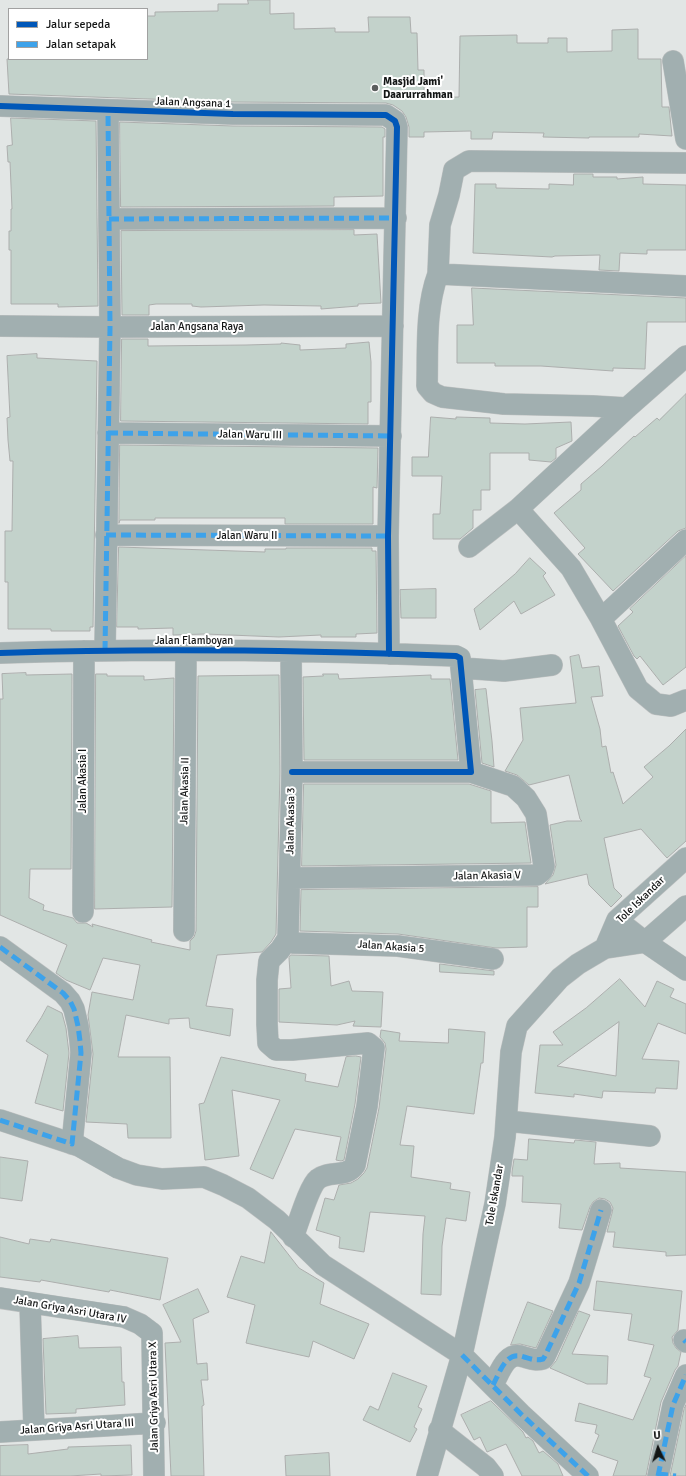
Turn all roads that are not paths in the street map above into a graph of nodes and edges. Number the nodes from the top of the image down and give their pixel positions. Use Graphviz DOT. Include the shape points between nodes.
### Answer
graph roads {
  1 [pos="673,61"];
  2 [pos="0,106"];
  3 [pos="108,110"];
  4 [pos="686,139"];
  5 [pos="686,164"];
  6 [pos="396,218"];
  7 [pos="109,219"];
  8 [pos="438,274"];
  9 [pos="686,286"];
  10 [pos="0,326"];
  11 [pos="393,326"];
  12 [pos="110,327"];
  13 [pos="686,356"];
  14 [pos="626,408"];
  15 [pos="108,433"];
  16 [pos="391,436"];
  17 [pos="518,509"];
  18 [pos="106,535"];
  19 [pos="388,536"];
  20 [pos="686,540"];
  21 [pos="469,547"];
  22 [pos="601,619"];
  23 [pos="84,651"];
  24 [pos="105,651"];
  25 [pos="186,651"];
  26 [pos="291,652"];
  27 [pos="0,654"];
  28 [pos="388,654"];
  29 [pos="552,665"];
  30 [pos="462,668"];
  31 [pos="686,700"];
  32 [pos="292,772"];
  33 [pos="471,772"];
  34 [pos="686,858"];
  35 [pos="290,878"];
  36 [pos="686,906"];
  37 [pos="83,912"];
  38 [pos="617,920"];
  39 [pos="184,931"];
  40 [pos="289,939"];
  41 [pos="645,942"];
  42 [pos="0,947"];
  43 [pos="605,948"];
  44 [pos="493,959"];
  45 [pos="686,970"];
  46 [pos="0,1120"];
  47 [pos="507,1121"];
  48 [pos="650,1136"];
  49 [pos="72,1144"];
  50 [pos="601,1210"];
  51 [pos="293,1236"];
  52 [pos="0,1298"];
  53 [pos="30,1303"];
  54 [pos="140,1324"];
  55 [pos="462,1355"];
  56 [pos="686,1375"];
  57 [pos="493,1386"];
  58 [pos="155,1423"];
  59 [pos="34,1430"];
  60 [pos="439,1430"];
  61 [pos="0,1432"];
  62 [pos="664,1475"];
  63 [pos="154,1476"];
  64 [pos="427,1476"];
  65 [pos="493,1476"];
  66 [pos="588,1476"];
  1 -- 4 [label="street"];
  2 -- 3 [label="street, Jalan Angsana 1"];
  3 -- 6 [label="street, Jalan Angsana 1" via="386,115 395,121 397,128"];
  3 -- 7 [label="street"];
  5 -- 8 [label="street" via="469,161 454,170 440,225"];
  6 -- 7 [label="street"];
  6 -- 11 [label="street"];
  7 -- 12 [label="street"];
  8 -- 9 [label="street"];
  8 -- 14 [label="street" via="428,328 428,386 433,393 442,397 504,404"];
  10 -- 12 [label="street, Jalan Angsana Raya"];
  11 -- 12 [label="street, Jalan Angsana Raya"];
  11 -- 16 [label="street"];
  12 -- 15 [label="street"];
  13 -- 14 [label="street"];
  14 -- 17 [label="street"];
  15 -- 16 [label="street, Jalan Waru III"];
  15 -- 18 [label="street"];
  16 -- 19 [label="street"];
  17 -- 21 [label="street"];
  17 -- 22 [label="street" via="571,568"];
  18 -- 19 [label="street, Jalan Waru II"];
  18 -- 24 [label="street"];
  19 -- 28 [label="street"];
  20 -- 22 [label="street"];
  22 -- 31 [label="street" via="638,689 656,704 671,706"];
  23 -- 24 [label="street, Jalan Flamboyan"];
  23 -- 27 [label="street, Jalan Flamboyan"];
  23 -- 37 [label="street, Jalan Akasia I"];
  24 -- 25 [label="street, Jalan Flamboyan"];
  25 -- 26 [label="street, Jalan Flamboyan"];
  25 -- 39 [label="street, Jalan Akasia II"];
  26 -- 28 [label="street, Jalan Flamboyan"];
  26 -- 32 [label="street, Jalan Akasia 3"];
  28 -- 30 [label="street, Jalan Flamboyan" via="456,656 460,658"];
  29 -- 30 [label="street" via="504,671"];
  30 -- 33 [label="street"];
  32 -- 33 [label="street"];
  32 -- 35 [label="street, Jalan Akasia 3"];
  33 -- 35 [label="street, Jalan Akasia V" via="513,786 526,798 536,814 544,866 537,875"];
  34 -- 38 [label="street, Tole Iskandar"];
  35 -- 40 [label="street, Jalan Akasia 3"];
  36 -- 41 [label="street"];
  38 -- 41 [label="street"];
  38 -- 43 [label="street, Tole Iskandar"];
  40 -- 44 [label="street, Jalan Akasia 5" via="294,943 398,946"];
  40 -- 51 [label="street" via="269,962 268,1044 276,1050 368,1043 374,1048 367,1106 355,1165 348,1172 323,1176 316,1180"];
  41 -- 43 [label="street, Tole Iskandar"];
  41 -- 45 [label="street"];
  42 -- 49 [label="street" via="63,993 74,1009 81,1053"];
  43 -- 47 [label="street, Tole Iskandar" via="560,978 517,1026 511,1052"];
  46 -- 49 [label="street"];
  47 -- 48 [label="street"];
  47 -- 55 [label="street, Tole Iskandar" via="495,1204"];
  49 -- 51 [label="street" via="137,1175 162,1179 204,1177 223,1184 248,1198"];
  50 -- 57 [label="street" via="579,1283 545,1356 543,1359 535,1360 514,1355 507,1359"];
  51 -- 55 [label="street" via="323,1265"];
  52 -- 53 [label="street, Jalan Griya Asri Utara IV"];
  53 -- 54 [label="street, Jalan Griya Asri Utara IV" via="124,1317"];
  53 -- 59 [label="street"];
  54 -- 58 [label="street, Jalan Griya Asri Utara X" via="152,1333"];
  55 -- 57 [label="street"];
  55 -- 60 [label="street, Tole Iskandar"];
  56 -- 62 [label="street" via="669,1419"];
  57 -- 66 [label="street"];
  58 -- 59 [label="street, Jalan Griya Asri Utara III"];
  58 -- 63 [label="street, Jalan Griya Asri Utara X"];
  59 -- 61 [label="street, Jalan Griya Asri Utara III"];
  60 -- 64 [label="street, Tole Iskandar"];
  60 -- 65 [label="street" via="486,1466"];
}
